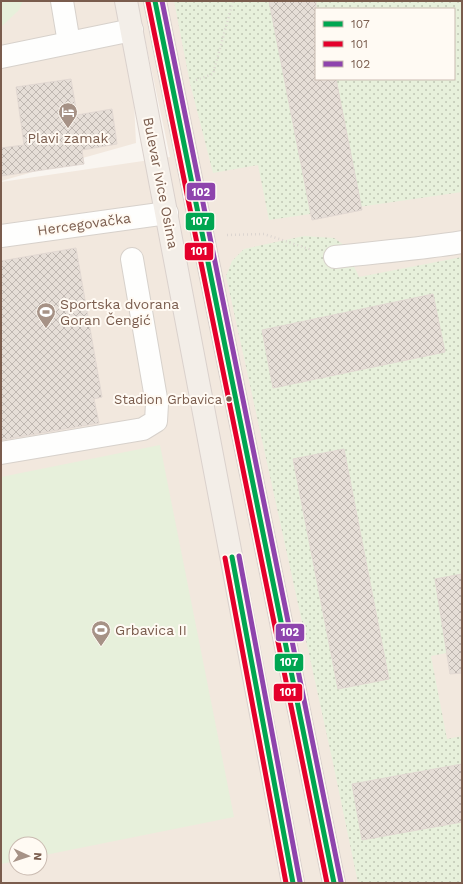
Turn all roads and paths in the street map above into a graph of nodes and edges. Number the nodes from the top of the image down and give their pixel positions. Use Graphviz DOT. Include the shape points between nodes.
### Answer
graph roads {
  1 [pos="62,1"];
  2 [pos="126,1"];
  3 [pos="155,1"];
  4 [pos="233,1"];
  5 [pos="132,30"];
  6 [pos="69,43"];
  7 [pos="1,57"];
  8 [pos="190,82"];
  9 [pos="167,213"];
  10 [pos="1,236"];
  11 [pos="203,236"];
  12 [pos="462,242"];
  13 [pos="335,257"];
  14 [pos="132,259"];
  15 [pos="1,453"];
  16 [pos="293,883"];
  17 [pos="334,883"];
  1 -- 6 [label="street"];
  2 -- 5 [label="main road, Bulevar Ivice Osima"];
  3 -- 11 [label="main road"];
  4 -- 8 [label="path" via="213,74"];
  5 -- 6 [label="street"];
  5 -- 9 [label="main road, Bulevar Ivice Osima"];
  6 -- 7 [label="street"];
  9 -- 10 [label="street, Hercegovačka"];
  9 -- 16 [label="main road, Bulevar Ivice Osima"];
  11 -- 13 [label="path" via="264,234"];
  11 -- 17 [label="main road"];
  12 -- 13 [label="street"];
  14 -- 15 [label="street" via="157,404 156,420 143,429"];
}
